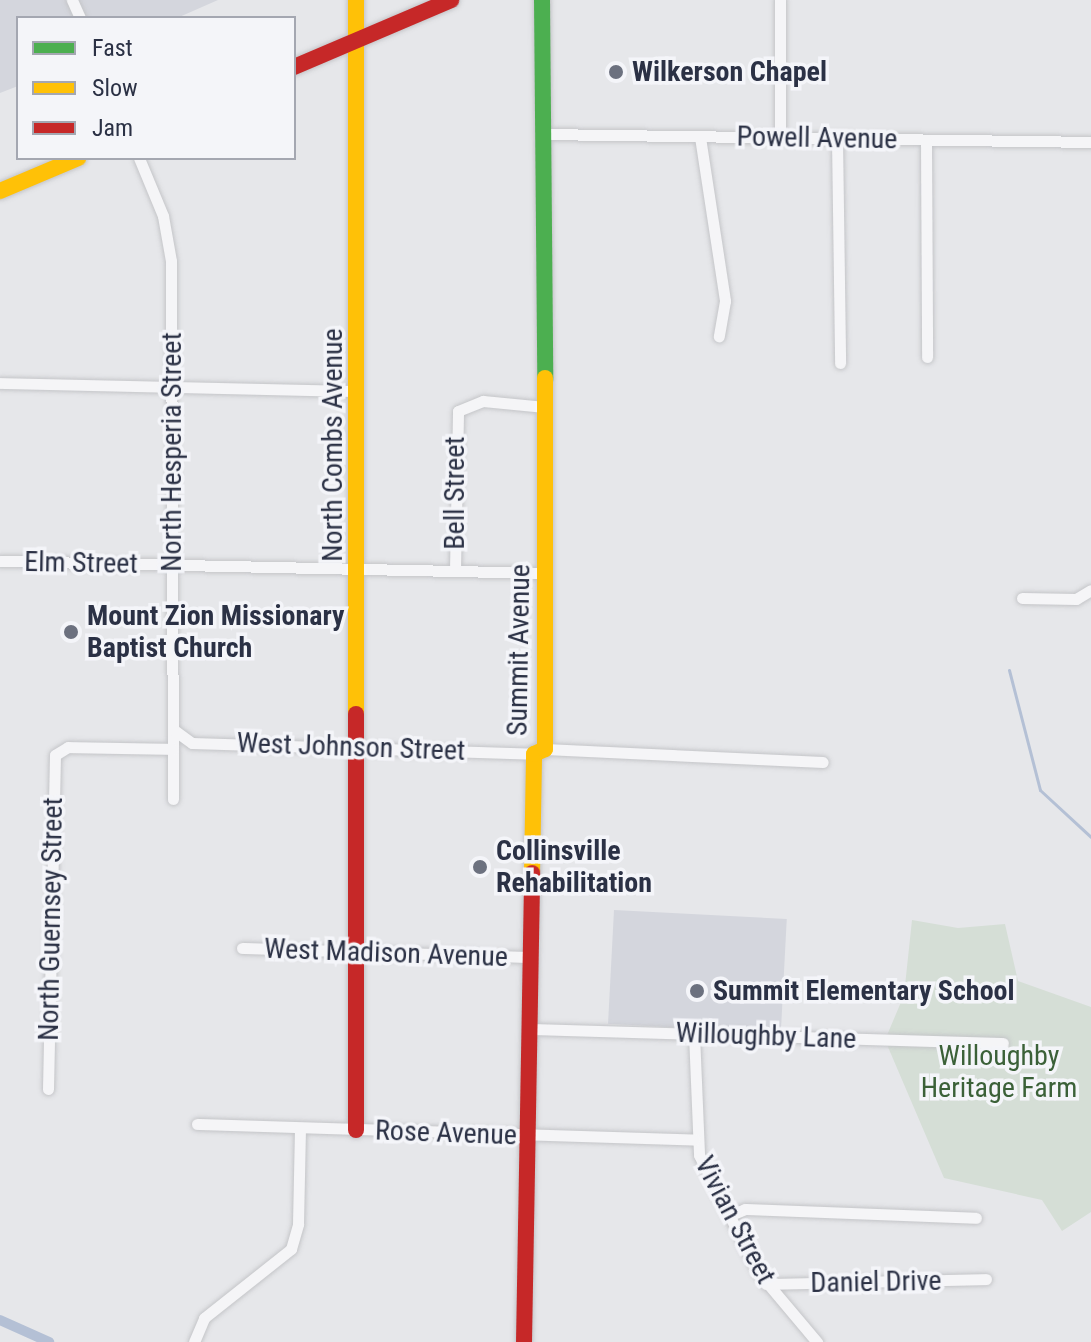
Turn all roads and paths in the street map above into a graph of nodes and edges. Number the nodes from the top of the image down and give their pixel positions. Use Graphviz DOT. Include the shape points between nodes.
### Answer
graph roads {
  1 [pos="356,0"];
  2 [pos="451,0"];
  3 [pos="542,0"];
  4 [pos="780,0"];
  5 [pos="356,24"];
  6 [pos="356,42"];
  7 [pos="296,65"];
  8 [pos="296,65"];
  9 [pos="542,134"];
  10 [pos="700,137"];
  11 [pos="780,137"];
  12 [pos="837,138"];
  13 [pos="926,140"];
  14 [pos="1091,142"];
  15 [pos="73,160"];
  16 [pos="140,160"];
  17 [pos="0,191"];
  18 [pos="719,336"];
  19 [pos="927,357"];
  20 [pos="840,363"];
  21 [pos="0,383"];
  22 [pos="172,388"];
  23 [pos="358,391"];
  24 [pos="545,407"];
  25 [pos="0,561"];
  26 [pos="173,565"];
  27 [pos="359,569"];
  28 [pos="455,570"];
  29 [pos="547,573"];
  30 [pos="1091,590"];
  31 [pos="1022,598"];
  32 [pos="173,730"];
  33 [pos="360,748"];
  34 [pos="173,749"];
  35 [pos="540,752"];
  36 [pos="823,762"];
  37 [pos="173,799"];
  38 [pos="242,948"];
  39 [pos="357,951"];
  40 [pos="530,957"];
  41 [pos="529,1029"];
  42 [pos="694,1034"];
  43 [pos="1003,1043"];
  44 [pos="48,1089"];
  45 [pos="197,1124"];
  46 [pos="300,1129"];
  47 [pos="356,1130"];
  48 [pos="527,1136"];
  49 [pos="695,1140"];
  50 [pos="731,1215"];
  51 [pos="976,1218"];
  52 [pos="986,1279"];
  53 [pos="766,1284"];
  54 [pos="194,1342"];
  55 [pos="524,1342"];
  56 [pos="817,1342"];
  1 -- 5 [label="street, North Combs Avenue"];
  2 -- 6 [label="street"];
  3 -- 9 [label="street, Summit Avenue"];
  4 -- 11 [label="street"];
  5 -- 6 [label="street, North Combs Avenue"];
  5 -- 7 [label="street"];
  6 -- 8 [label="street"];
  6 -- 23 [label="street, North Combs Avenue"];
  9 -- 10 [label="street, Powell Avenue"];
  9 -- 24 [label="street, Summit Avenue"];
  10 -- 11 [label="street, Powell Avenue"];
  10 -- 18 [label="street" via="725,301"];
  11 -- 12 [label="street, Powell Avenue"];
  12 -- 13 [label="street, Powell Avenue"];
  12 -- 20 [label="street"];
  13 -- 14 [label="street, Powell Avenue"];
  13 -- 19 [label="street"];
  15 -- 17 [label="street"];
  16 -- 22 [label="street, North Hesperia Street" via="168,238"];
  21 -- 22 [label="street"];
  22 -- 23 [label="street"];
  22 -- 26 [label="street, North Hesperia Street"];
  23 -- 27 [label="street, North Combs Avenue"];
  24 -- 28 [label="street, Bell Street" via="483,401 458,411"];
  24 -- 29 [label="street, Summit Avenue"];
  25 -- 26 [label="street, Elm Street"];
  26 -- 27 [label="street, Elm Street"];
  26 -- 32 [label="street, North Hesperia Street"];
  27 -- 28 [label="street, Elm Street"];
  27 -- 33 [label="street, North Combs Avenue"];
  28 -- 29 [label="street, Elm Street"];
  29 -- 35 [label="street, Summit Avenue"];
  30 -- 31 [label="street" via="1076,599"];
  32 -- 33 [label="street, West Johnson Street" via="192,743"];
  32 -- 34 [label="street, North Hesperia Street"];
  33 -- 35 [label="street, West Johnson Street"];
  33 -- 39 [label="street, North Combs Avenue"];
  34 -- 37 [label="street, North Hesperia Street"];
  34 -- 44 [label="street, North Guernsey Street" via="58,750"];
  35 -- 36 [label="street, West Johnson Street"];
  35 -- 40 [label="street, Summit Avenue"];
  38 -- 39 [label="street, West Madison Avenue"];
  39 -- 40 [label="street, West Madison Avenue"];
  39 -- 47 [label="street, North Combs Avenue"];
  40 -- 41 [label="street, Summit Avenue"];
  41 -- 42 [label="street, Willoughby Lane"];
  41 -- 48 [label="street, Summit Avenue"];
  42 -- 43 [label="street, Willoughby Lane"];
  42 -- 49 [label="street, Vivian Street"];
  45 -- 46 [label="street, Rose Avenue"];
  46 -- 47 [label="street, Rose Avenue"];
  46 -- 54 [label="street" via="294,1242 272,1269 204,1318"];
  47 -- 48 [label="street, Rose Avenue"];
  48 -- 49 [label="street, Rose Avenue"];
  48 -- 55 [label="street, Summit Avenue"];
  49 -- 50 [label="street, Vivian Street"];
  50 -- 51 [label="street" via="745,1209"];
  50 -- 53 [label="street, Vivian Street"];
  52 -- 53 [label="street, Daniel Drive"];
  53 -- 56 [label="street, Vivian Street"];
}
